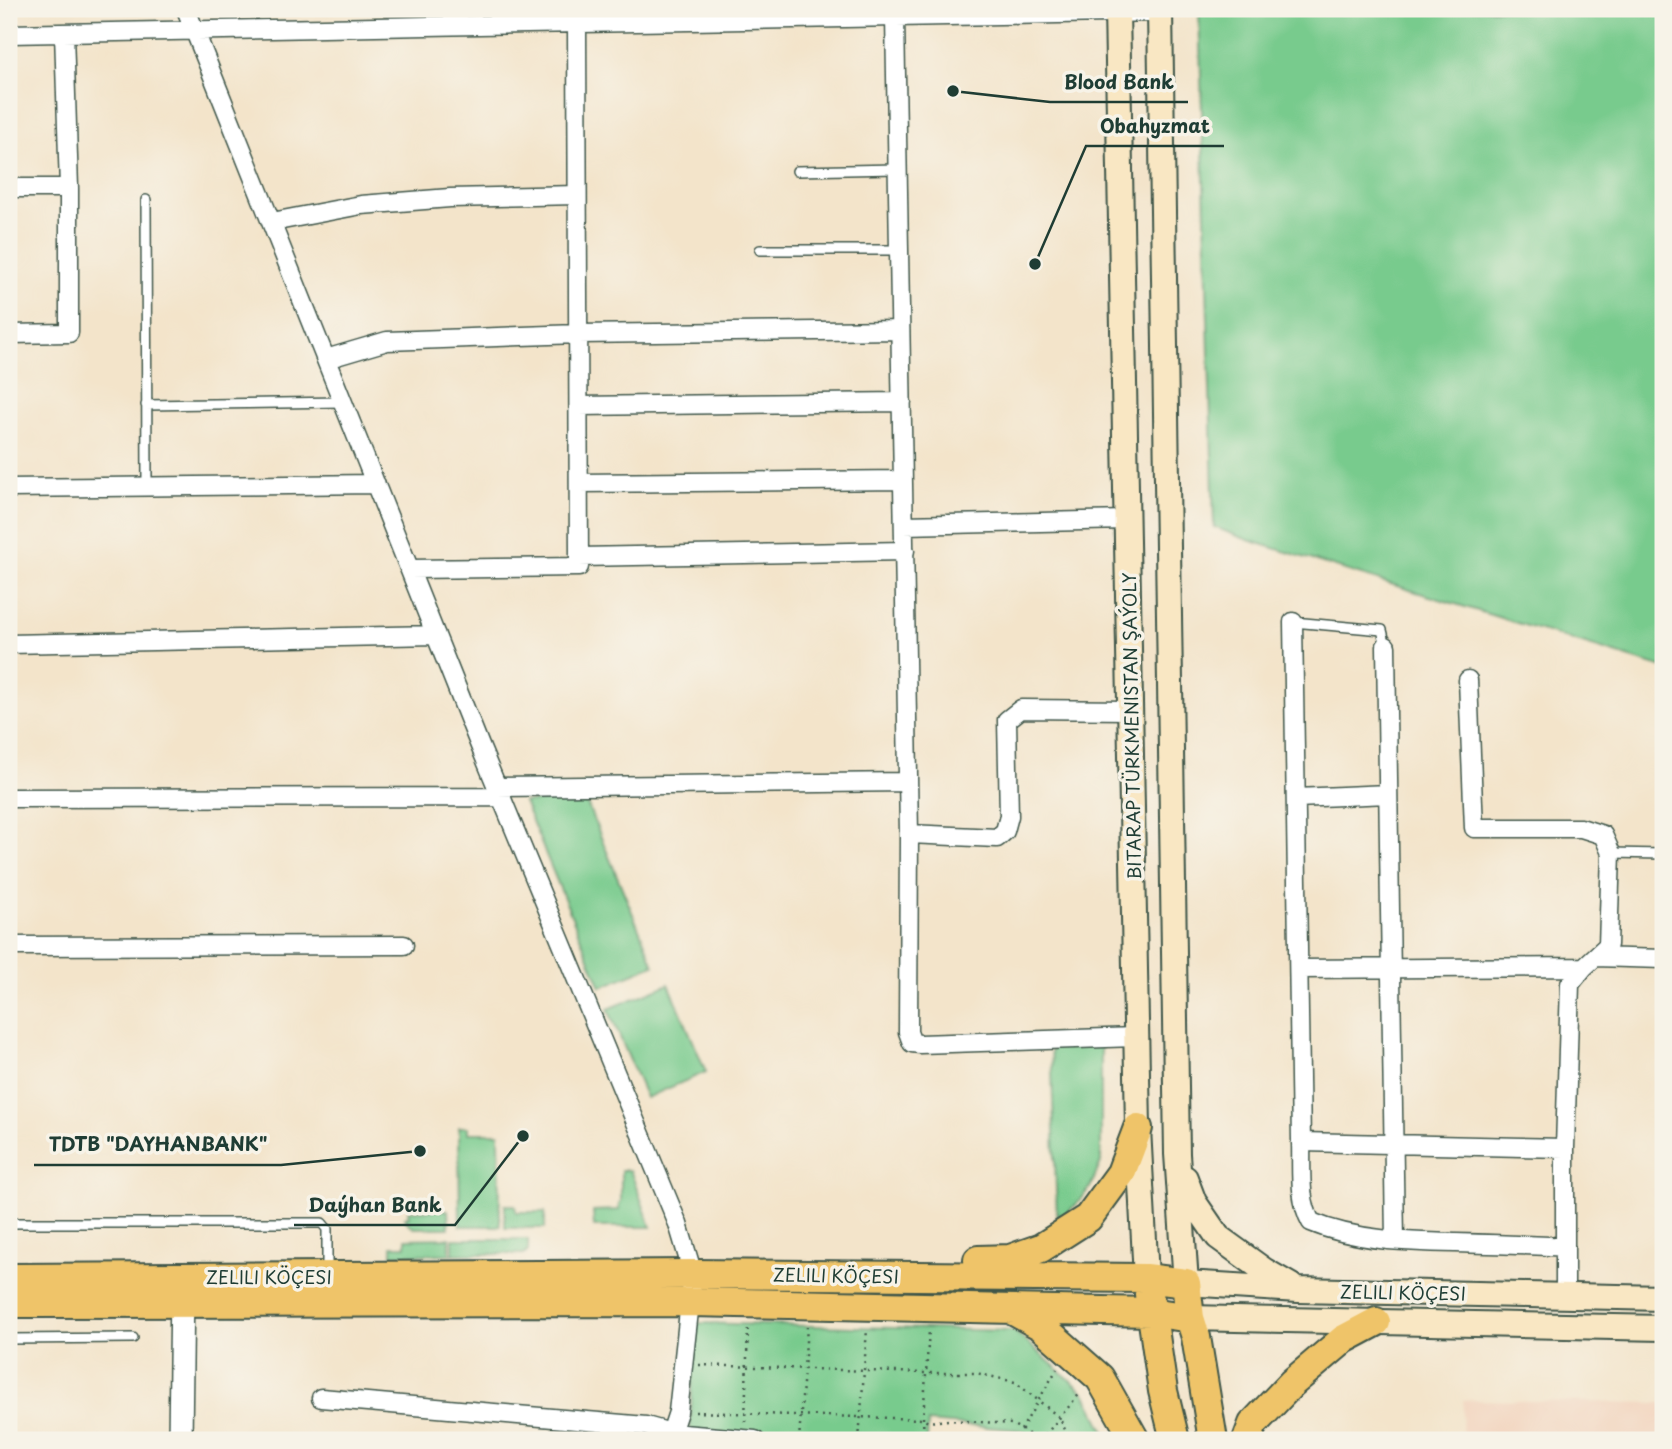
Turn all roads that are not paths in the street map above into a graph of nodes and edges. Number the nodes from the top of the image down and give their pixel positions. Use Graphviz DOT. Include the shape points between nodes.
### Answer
graph roads {
  1 [pos="186,9"];
  2 [pos="1160,10"];
  3 [pos="1117,11"];
  4 [pos="895,17"];
  5 [pos="577,23"];
  6 [pos="195,30"];
  7 [pos="64,33"];
  8 [pos="9,34"];
  9 [pos="897,169"];
  10 [pos="797,171"];
  11 [pos="9,188"];
  12 [pos="69,188"];
  13 [pos="577,195"];
  14 [pos="146,200"];
  15 [pos="272,222"];
  16 [pos="760,250"];
  17 [pos="899,250"];
  18 [pos="900,330"];
  19 [pos="9,334"];
  20 [pos="578,334"];
  21 [pos="326,359"];
  22 [pos="343,402"];
  23 [pos="901,402"];
  24 [pos="146,405"];
  25 [pos="579,406"];
  26 [pos="903,480"];
  27 [pos="579,483"];
  28 [pos="376,484"];
  29 [pos="146,486"];
  30 [pos="9,488"];
  31 [pos="1127,520"];
  32 [pos="904,525"];
  33 [pos="905,551"];
  34 [pos="579,557"];
  35 [pos="410,569"];
  36 [pos="1293,622"];
  37 [pos="436,635"];
  38 [pos="9,644"];
  39 [pos="1386,646"];
  40 [pos="1468,680"];
  41 [pos="1130,710"];
  42 [pos="908,782"];
  43 [pos="499,792"];
  44 [pos="1388,794"];
  45 [pos="1297,797"];
  46 [pos="9,799"];
  47 [pos="909,834"];
  48 [pos="1611,853"];
  49 [pos="1663,854"];
  50 [pos="404,944"];
  51 [pos="9,946"];
  52 [pos="1663,960"];
  53 [pos="1590,962"];
  54 [pos="1299,969"];
  55 [pos="1391,969"];
  56 [pos="1136,1037"];
  57 [pos="1138,1128"];
  58 [pos="1301,1142"];
  59 [pos="1393,1144"];
  60 [pos="1565,1148"];
  61 [pos="1177,1154"];
  62 [pos="9,1223"];
  63 [pos="1395,1240"];
  64 [pos="1566,1247"];
  65 [pos="693,1274"];
  66 [pos="327,1275"];
  67 [pos="901,1276"];
  68 [pos="9,1278"];
  69 [pos="1146,1278"];
  70 [pos="1186,1283"];
  71 [pos="182,1289"];
  72 [pos="1298,1290"];
  73 [pos="1565,1295"];
  74 [pos="1663,1298"];
  75 [pos="691,1302"];
  76 [pos="9,1303"];
  77 [pos="1010,1309"];
  78 [pos="1151,1312"];
  79 [pos="1190,1318"];
  80 [pos="1376,1322"];
  81 [pos="1663,1328"];
  82 [pos="133,1338"];
  83 [pos="9,1339"];
  84 [pos="321,1398"];
  85 [pos="672,1436"];
  86 [pos="744,1439"];
  87 [pos="180,1440"];
  88 [pos="755,1440"];
  89 [pos="1135,1440"];
  90 [pos="1175,1440"];
  91 [pos="1213,1440"];
  92 [pos="1247,1440"];
  1 -- 6 [label="street"];
  2 -- 3 [label="street"];
  2 -- 61 [label="main road"];
  3 -- 4 [label="street"];
  3 -- 31 [label="main road, BITARAP TÜRKMENISTAN ŞAÝOLY"];
  4 -- 5 [label="street"];
  4 -- 9 [label="street"];
  5 -- 6 [label="street"];
  5 -- 13 [label="street"];
  6 -- 7 [label="street"];
  6 -- 15 [label="street"];
  7 -- 8 [label="street"];
  7 -- 12 [label="street"];
  9 -- 10 [label="lane"];
  9 -- 17 [label="street"];
  11 -- 12 [label="street"];
  12 -- 19 [label="street" via="69,333"];
  13 -- 15 [label="street" via="361,205"];
  13 -- 20 [label="street"];
  14 -- 24 [label="lane"];
  15 -- 21 [label="street"];
  16 -- 17 [label="lane"];
  17 -- 18 [label="street"];
  18 -- 20 [label="street"];
  18 -- 23 [label="street"];
  20 -- 21 [label="street" via="387,341"];
  20 -- 25 [label="street"];
  21 -- 22 [label="street"];
  22 -- 24 [label="lane"];
  22 -- 28 [label="street"];
  23 -- 25 [label="street"];
  23 -- 26 [label="street"];
  24 -- 29 [label="lane"];
  25 -- 27 [label="street"];
  26 -- 27 [label="street"];
  26 -- 32 [label="street"];
  27 -- 34 [label="street"];
  28 -- 29 [label="street"];
  28 -- 35 [label="street"];
  29 -- 30 [label="street"];
  31 -- 32 [label="street"];
  31 -- 41 [label="main road, BITARAP TÜRKMENISTAN ŞAÝOLY"];
  32 -- 33 [label="street"];
  33 -- 34 [label="street"];
  33 -- 42 [label="street"];
  34 -- 35 [label="street" via="579,567"];
  35 -- 37 [label="street"];
  36 -- 39 [label="lane" via="1382,630"];
  36 -- 45 [label="street"];
  37 -- 38 [label="street"];
  37 -- 43 [label="street"];
  39 -- 44 [label="street"];
  40 -- 48 [label="street" via="1474,828 1581,828 1603,835"];
  41 -- 47 [label="street" via="1021,709 1007,720 1009,816 1005,831 997,838"];
  41 -- 56 [label="main road, BITARAP TÜRKMENISTAN ŞAÝOLY"];
  42 -- 43 [label="street"];
  42 -- 47 [label="street"];
  43 -- 46 [label="street"];
  43 -- 65 [label="street" via="678,1224"];
  44 -- 45 [label="street"];
  44 -- 55 [label="street"];
  45 -- 54 [label="street"];
  47 -- 56 [label="street" via="908,1032 912,1043"];
  48 -- 49 [label="lane"];
  48 -- 53 [label="street" via="1608,945"];
  50 -- 51 [label="street"];
  52 -- 53 [label="street"];
  53 -- 55 [label="street"];
  53 -- 60 [label="street" via="1570,984"];
  54 -- 55 [label="street"];
  54 -- 58 [label="street"];
  55 -- 59 [label="street"];
  56 -- 57 [label="main road, BITARAP TÜRKMENISTAN ŞAÝOLY"];
  57 -- 67 [label="main road" via="1121,1173 1088,1218 1041,1248 1010,1259 912,1263"];
  57 -- 69 [label="main road, BITARAP TÜRKMENISTAN ŞAÝOLY"];
  58 -- 59 [label="street"];
  58 -- 63 [label="street" via="1303,1202 1311,1222 1345,1233"];
  59 -- 60 [label="street"];
  59 -- 63 [label="street"];
  60 -- 64 [label="street"];
  61 -- 70 [label="main road"];
  61 -- 72 [label="main road" via="1194,1202 1218,1237"];
  62 -- 66 [label="lane" via="322,1223 327,1229"];
  63 -- 64 [label="street"];
  64 -- 73 [label="street"];
  65 -- 66 [label="main road, ZELILI KÖÇESI"];
  65 -- 67 [label="main road, ZELILI KÖÇESI"];
  65 -- 75 [label="street"];
  66 -- 71 [label="main road, ZELILI KÖÇESI"];
  67 -- 69 [label="main road, ZELILI KÖÇESI"];
  68 -- 71 [label="main road, ZELILI KÖÇESI"];
  69 -- 70 [label="main road, ZELILI KÖÇESI"];
  69 -- 78 [label="main road, BITARAP TÜRKMENISTAN ŞAÝOLY"];
  70 -- 72 [label="main road, ZELILI KÖÇESI"];
  70 -- 79 [label="main road"];
  71 -- 75 [label="main road, ZELILI KÖÇESI"];
  71 -- 76 [label="main road, ZELILI KÖÇESI"];
  71 -- 87 [label="street"];
  72 -- 73 [label="main road, ZELILI KÖÇESI"];
  73 -- 74 [label="main road, ZELILI KÖÇESI"];
  75 -- 77 [label="main road, ZELILI KÖÇESI"];
  75 -- 85 [label="street"];
  77 -- 78 [label="main road, ZELILI KÖÇESI"];
  77 -- 89 [label="main road" via="1041,1326 1100,1378"];
  78 -- 79 [label="main road, ZELILI KÖÇESI"];
  78 -- 90 [label="main road, BITARAP TÜRKMENISTAN ŞAÝOLY"];
  79 -- 80 [label="main road, ZELILI KÖÇESI"];
  79 -- 91 [label="main road"];
  80 -- 81 [label="main road, ZELILI KÖÇESI"];
  80 -- 92 [label="main road" via="1344,1339 1292,1383 1253,1424"];
  82 -- 83 [label="lane"];
  84 -- 85 [label="street" via="646,1426"];
  85 -- 86 [label="street"];
  86 -- 88 [label="street"];
}
